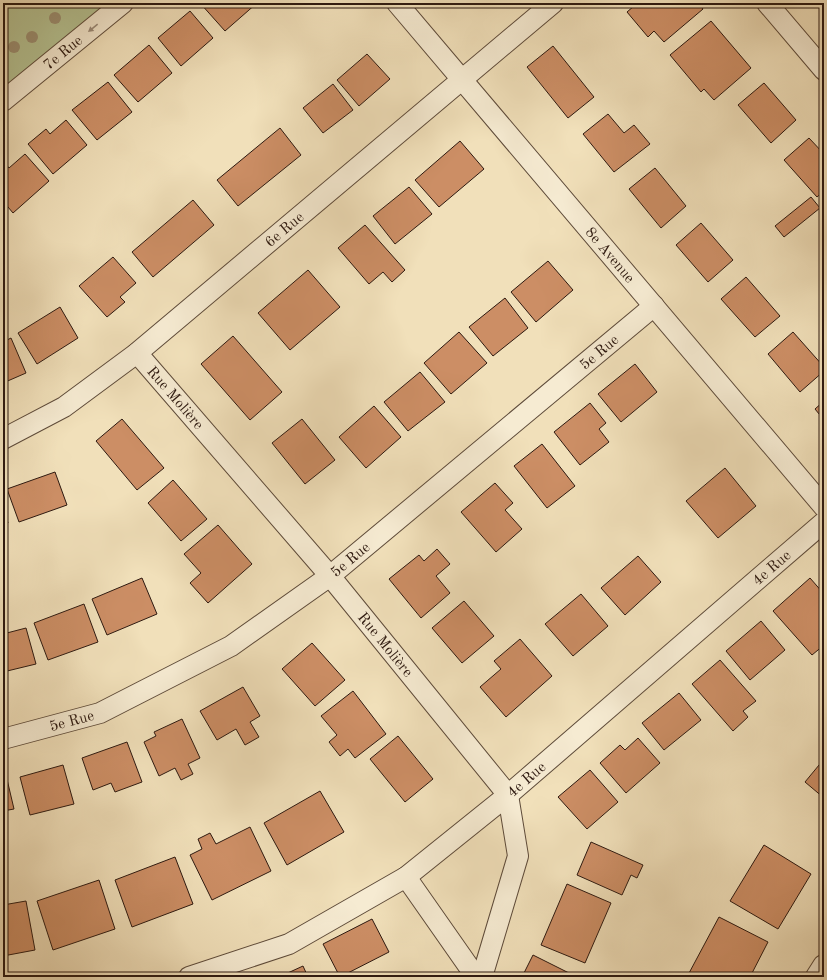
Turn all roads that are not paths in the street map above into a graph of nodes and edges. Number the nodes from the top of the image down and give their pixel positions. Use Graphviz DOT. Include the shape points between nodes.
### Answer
graph roads {
  1 [pos="123,3"];
  2 [pos="397,3"];
  3 [pos="553,3"];
  4 [pos="767,3"];
  5 [pos="824,70"];
  6 [pos="462,80"];
  7 [pos="3,101"];
  8 [pos="654,306"];
  9 [pos="137,353"];
  10 [pos="3,439"];
  11 [pos="824,507"];
  12 [pos="824,522"];
  13 [pos="330,576"];
  14 [pos="3,739"];
  15 [pos="508,795"];
  16 [pos="406,877"];
  17 [pos="824,966"];
  18 [pos="189,977"];
  19 [pos="476,977"];
  20 [pos="482,977"];
  21 [pos="818,977"];
  1 -- 7 [label="street, 7e Rue, one-way"];
  2 -- 6 [label="street, 8e Avenue"];
  3 -- 6 [label="street, 6e Rue"];
  4 -- 5 [label="street"];
  6 -- 8 [label="street, 8e Avenue"];
  6 -- 9 [label="street, 6e Rue"];
  8 -- 11 [label="street, 8e Avenue"];
  8 -- 13 [label="street, 5e Rue"];
  9 -- 10 [label="street, 6e Rue" via="64,407"];
  9 -- 13 [label="street, Rue Molière"];
  12 -- 15 [label="street, 4e Rue"];
  13 -- 14 [label="street, 5e Rue" via="231,646 100,713"];
  13 -- 15 [label="street, Rue Molière"];
  15 -- 16 [label="street, 4e Rue"];
  15 -- 20 [label="street, Rue Molière" via="518,856"];
  16 -- 18 [label="street, 4e Rue" via="289,944"];
  16 -- 19 [label="street"];
  17 -- 21 [label="street"];
}
